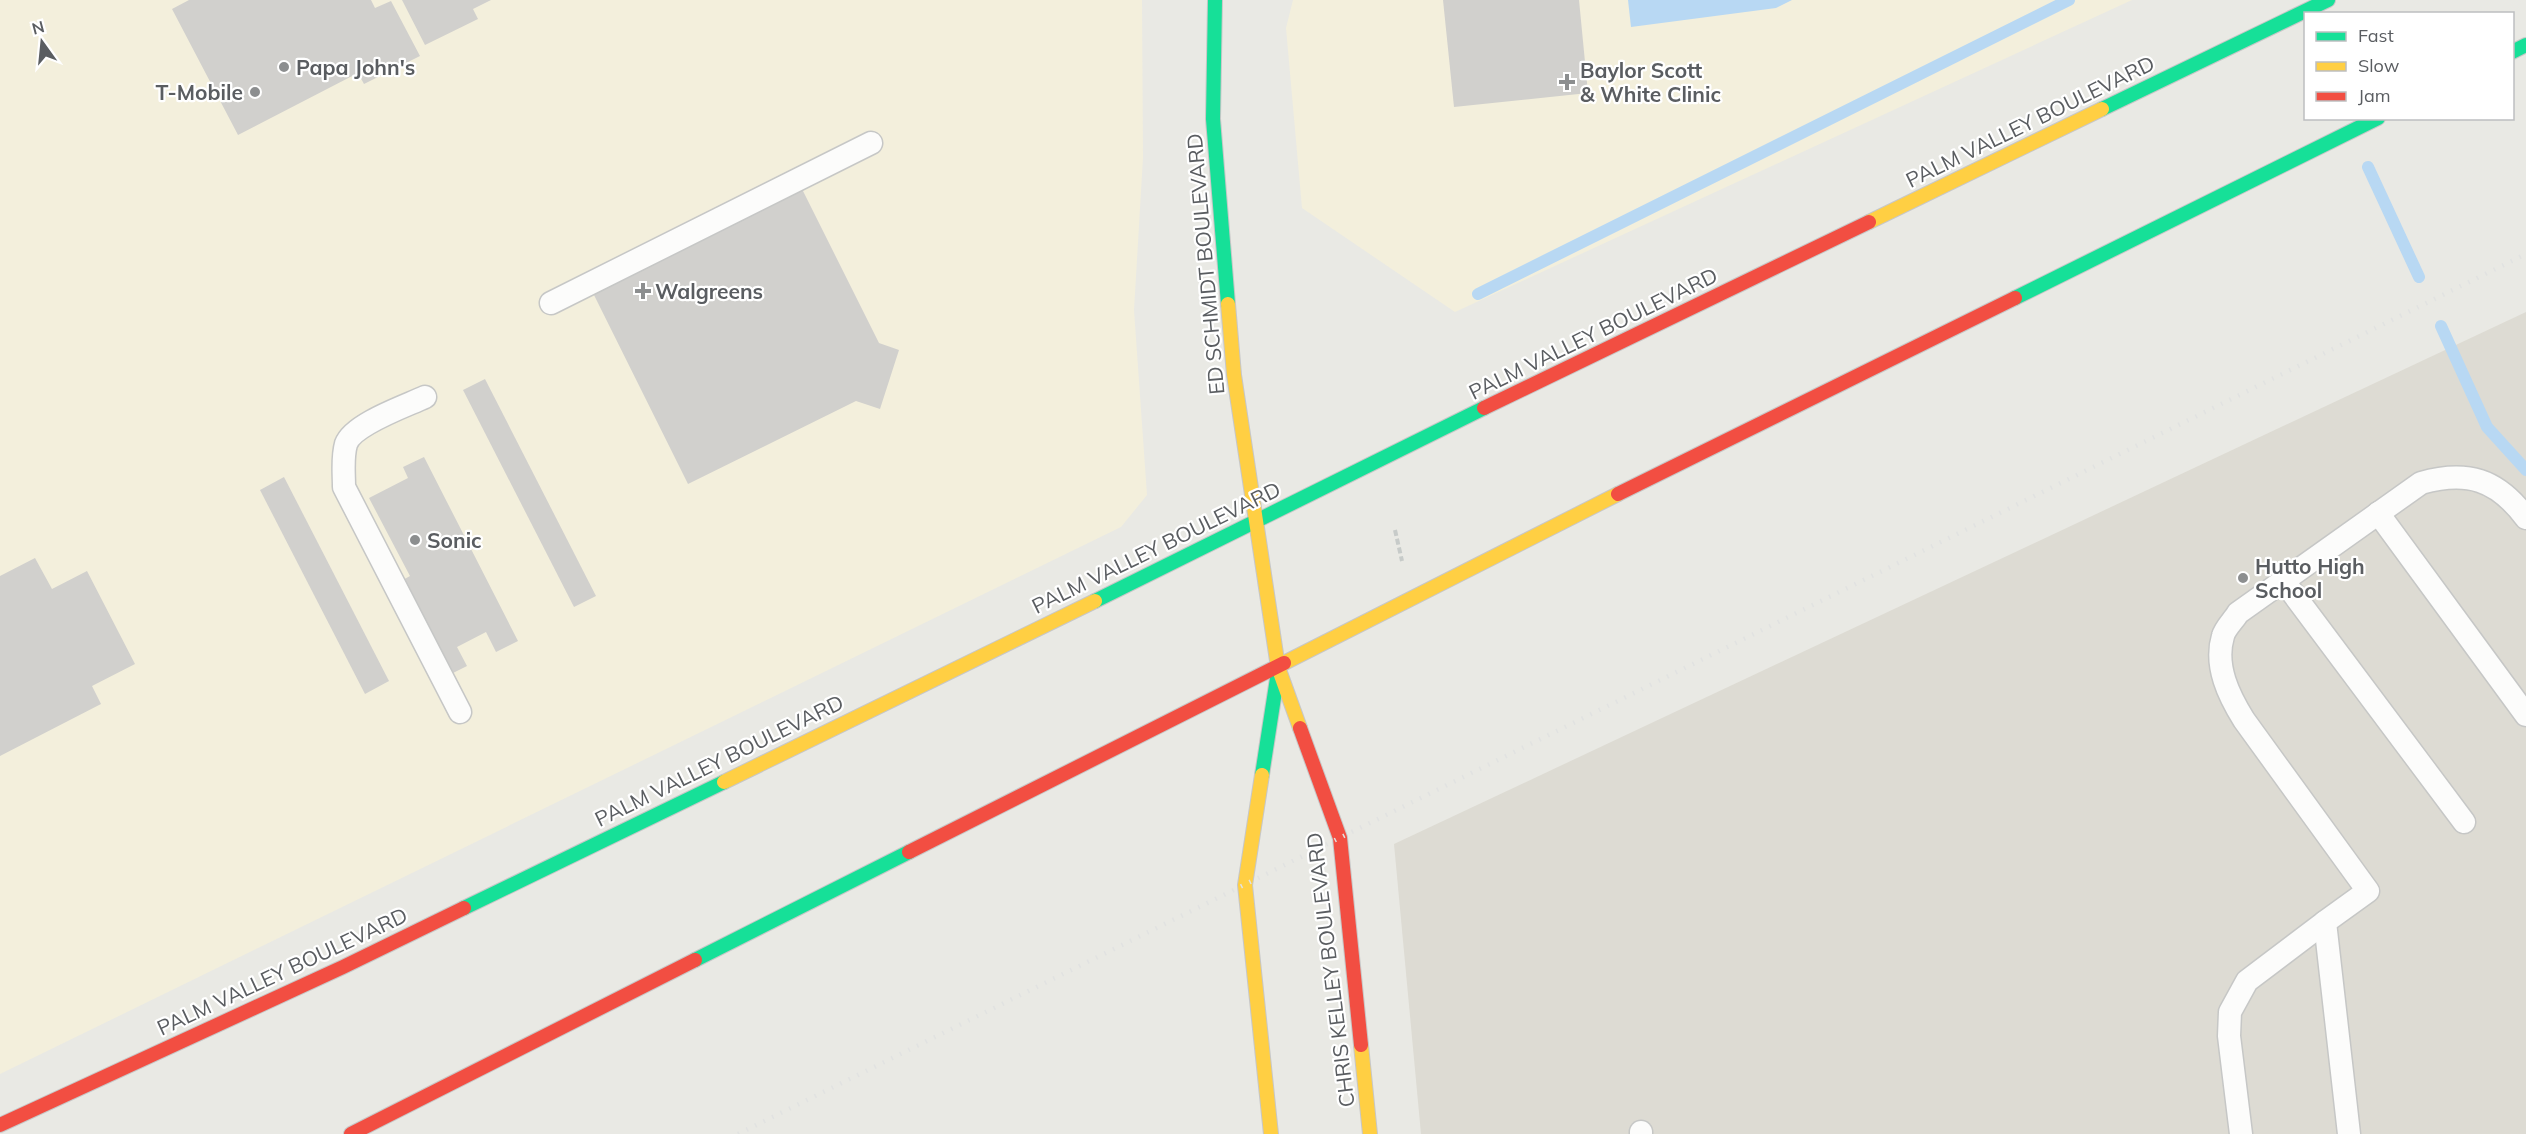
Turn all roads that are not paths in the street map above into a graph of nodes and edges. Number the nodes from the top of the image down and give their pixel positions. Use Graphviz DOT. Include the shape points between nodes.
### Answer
graph roads {
  1 [pos="1215,0"];
  2 [pos="2328,0"];
  3 [pos="2374,120"];
  4 [pos="871,143"];
  5 [pos="551,303"];
  6 [pos="425,397"];
  7 [pos="2378,513"];
  8 [pos="2526,518"];
  9 [pos="1256,522"];
  10 [pos="2283,580"];
  11 [pos="1278,667"];
  12 [pos="460,712"];
  13 [pos="2526,715"];
  14 [pos="2463,822"];
  15 [pos="2325,922"];
  16 [pos="0,1125"];
  17 [pos="351,1134"];
  18 [pos="1271,1134"];
  19 [pos="1370,1134"];
  20 [pos="2241,1134"];
  21 [pos="2349,1134"];
  1 -- 9 [label="main road, ED SCHMIDT BOULEVARD" via="1213,119 1234,375"];
  2 -- 9 [label="main road, PALM VALLEY BOULEVARD"];
  3 -- 11 [label="main road"];
  4 -- 5 [label="lane"];
  6 -- 12 [label="lane" via="363,426 347,442 344,487"];
  7 -- 8 [label="lane" via="2421,483 2444,476 2496,487"];
  7 -- 10 [label="lane"];
  7 -- 13 [label="lane"];
  9 -- 11 [label="main road, CHRIS KELLEY BOULEVARD"];
  9 -- 16 [label="main road, PALM VALLEY BOULEVARD" via="343,967"];
  10 -- 14 [label="lane"];
  10 -- 15 [label="lane" via="2238,613 2223,635 2221,662 2228,693 2244,720 2368,891"];
  11 -- 17 [label="main road"];
  11 -- 18 [label="main road, CHRIS KELLEY BOULEVARD" via="1245,885"];
  11 -- 19 [label="main road, CHRIS KELLEY BOULEVARD" via="1340,838"];
  15 -- 20 [label="lane" via="2247,981 2230,1012 2229,1036"];
  15 -- 21 [label="lane"];
}
